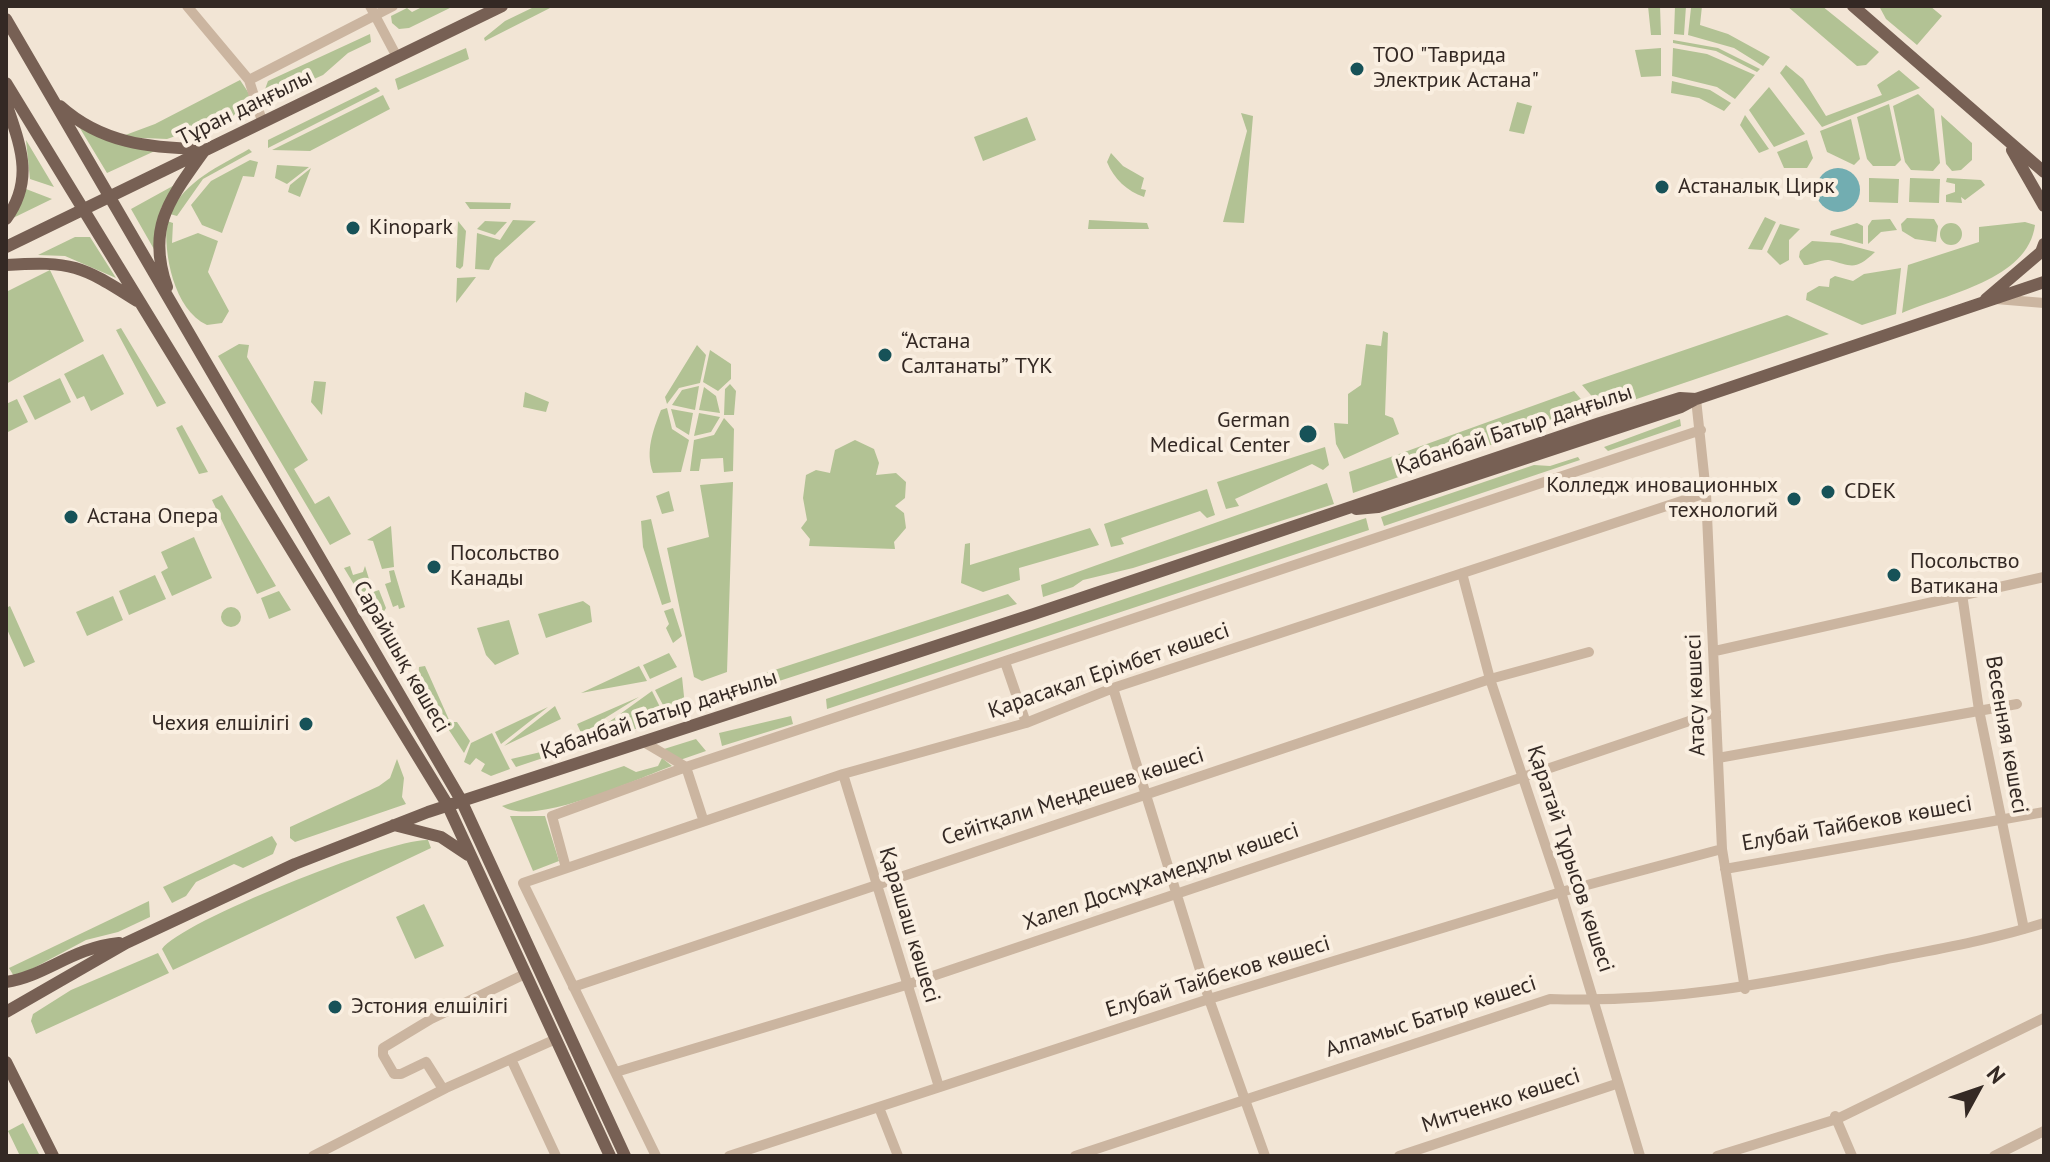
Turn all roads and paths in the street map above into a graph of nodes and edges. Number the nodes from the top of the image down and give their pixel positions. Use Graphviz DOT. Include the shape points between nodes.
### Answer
graph roads {
  1 [pos="187,6"];
  2 [pos="393,6"];
  3 [pos="502,6"];
  4 [pos="1853,6"];
  5 [pos="373,10"];
  6 [pos="6,19"];
  7 [pos="397,57"];
  8 [pos="249,80"];
  9 [pos="6,83"];
  10 [pos="51,99"];
  11 [pos="6,103"];
  12 [pos="262,121"];
  13 [pos="2004,138"];
  14 [pos="206,149"];
  15 [pos="2044,172"];
  16 [pos="108,196"];
  17 [pos="2044,206"];
  18 [pos="83,209"];
  19 [pos="6,219"];
  20 [pos="2044,244"];
  21 [pos="6,247"];
  22 [pos="6,265"];
  23 [pos="2044,282"];
  24 [pos="1988,301"];
  25 [pos="140,303"];
  26 [pos="2044,303"];
  27 [pos="177,314"];
  28 [pos="1696,399"];
  29 [pos="1701,430"];
  30 [pos="1706,493"];
  31 [pos="1462,573"];
  32 [pos="2044,577"];
  33 [pos="1962,594"];
  34 [pos="1715,651"];
  35 [pos="1589,652"];
  36 [pos="1005,662"];
  37 [pos="1490,679"];
  38 [pos="1113,688"];
  39 [pos="2017,704"];
  40 [pos="1979,710"];
  41 [pos="1716,712"];
  42 [pos="1026,723"];
  43 [pos="642,741"];
  44 [pos="1718,758"];
  45 [pos="686,767"];
  46 [pos="843,774"];
  47 [pos="1522,777"];
  48 [pos="1146,794"];
  49 [pos="461,800"];
  50 [pos="447,804"];
  51 [pos="2044,812"];
  52 [pos="2001,818"];
  53 [pos="703,819"];
  54 [pos="394,825"];
  55 [pos="1722,849"];
  56 [pos="471,857"];
  57 [pos="566,868"];
  58 [pos="1725,869"];
  59 [pos="874,884"];
  60 [pos="1175,892"];
  61 [pos="1561,892"];
  62 [pos="2044,923"];
  63 [pos="2024,929"];
  64 [pos="126,943"];
  65 [pos="525,974"];
  66 [pos="6,982"];
  67 [pos="906,985"];
  68 [pos="573,987"];
  69 [pos="1745,989"];
  70 [pos="1209,999"];
  71 [pos="1595,1002"];
  72 [pos="6,1012"];
  73 [pos="2044,1018"];
  74 [pos="556,1039"];
  75 [pos="511,1059"];
  76 [pos="6,1062"];
  77 [pos="616,1072"];
  78 [pos="1616,1084"];
  79 [pos="939,1087"];
  80 [pos="443,1089"];
  81 [pos="1246,1098"];
  82 [pos="880,1110"];
  83 [pos="1836,1118"];
  84 [pos="2044,1131"];
  85 [pos="53,1156"];
  86 [pos="313,1156"];
  87 [pos="556,1156"];
  88 [pos="610,1156"];
  89 [pos="625,1156"];
  90 [pos="656,1156"];
  91 [pos="729,1156"];
  92 [pos="898,1156"];
  93 [pos="1075,1156"];
  94 [pos="1265,1156"];
  95 [pos="1399,1156"];
  96 [pos="1640,1156"];
  97 [pos="1717,1156"];
  98 [pos="1852,1156"];
  99 [pos="1994,1156"];
  1 -- 8 [label="street"];
  2 -- 5 [label="street"];
  3 -- 7 [label="main road, Тұран даңғылы"];
  4 -- 13 [label="main road"];
  5 -- 7 [label="street"];
  5 -- 8 [label="street"];
  6 -- 10 [label="main road, Сарайшық көшесі"];
  7 -- 12 [label="main road, Тұран даңғылы"];
  8 -- 12 [label="street"];
  9 -- 18 [label="main road, Сарайшық көшесі"];
  10 -- 14 [label="main road" via="112,140"];
  10 -- 16 [label="main road, Сарайшық көшесі"];
  11 -- 19 [label="main road" via="25,169"];
  12 -- 14 [label="main road, Тұран даңғылы"];
  13 -- 15 [label="main road"];
  13 -- 17 [label="main road"];
  14 -- 16 [label="main road, Тұран даңғылы"];
  14 -- 27 [label="main road" via="171,199 159,229 160,267"];
  16 -- 18 [label="main road, Тұран даңғылы"];
  16 -- 27 [label="main road, Сарайшық көшесі"];
  18 -- 21 [label="main road, Тұран даңғылы"];
  18 -- 25 [label="main road, Сарайшық көшесі"];
  20 -- 24 [label="main road"];
  22 -- 25 [label="main road" via="61,262 84,269"];
  23 -- 24 [label="main road, Қабанбай Батыр даңғылы"];
  24 -- 26 [label="street"];
  24 -- 28 [label="main road, Қабанбай Батыр даңғылы"];
  25 -- 50 [label="main road, Сарайшық көшесі"];
  27 -- 49 [label="main road, Сарайшық көшесі"];
  28 -- 29 [label="street, Атасу көшесі"];
  28 -- 43 [label="main road, Қабанбай Батыр даңғылы" via="1680,398 1613,418"];
  29 -- 30 [label="street, Атасу көшесі"];
  29 -- 36 [label="street"];
  30 -- 31 [label="street, Қарасақал Ерімбет көшесі"];
  30 -- 34 [label="street, Атасу көшесі"];
  31 -- 37 [label="street, Қаратай Тұрысов көшесі"];
  31 -- 38 [label="street, Қарасақал Ерімбет көшесі"];
  32 -- 33 [label="street"];
  33 -- 34 [label="street"];
  33 -- 40 [label="street, Весенняя көшесі"];
  34 -- 41 [label="street, Атасу көшесі"];
  35 -- 37 [label="street, Сейітқали Меңдешев көшесі"];
  36 -- 42 [label="street"];
  36 -- 45 [label="street"];
  37 -- 47 [label="street, Қаратай Тұрысов көшесі"];
  37 -- 48 [label="street, Сейітқали Меңдешев көшесі"];
  38 -- 42 [label="street, Қарасақал Ерімбет көшесі"];
  38 -- 48 [label="street"];
  39 -- 40 [label="street"];
  40 -- 44 [label="street"];
  40 -- 52 [label="street, Весенняя көшесі"];
  41 -- 44 [label="street, Атасу көшесі"];
  41 -- 47 [label="street, Халел Досмұхамедұлы көшесі"];
  42 -- 46 [label="street, Қарасақал Ерімбет көшесі"];
  43 -- 45 [label="street"];
  43 -- 49 [label="main road, Қабанбай Батыр даңғылы"];
  44 -- 55 [label="street, Атасу көшесі"];
  45 -- 53 [label="street"];
  45 -- 57 [label="street" via="552,816"];
  46 -- 53 [label="street, Қарасақал Ерімбет көшесі"];
  46 -- 59 [label="street, Қарашаш көшесі"];
  47 -- 60 [label="street, Халел Досмұхамедұлы көшесі"];
  47 -- 61 [label="street, Қаратай Тұрысов көшесі"];
  48 -- 59 [label="street, Сейітқали Меңдешев көшесі"];
  48 -- 60 [label="street"];
  49 -- 50 [label="main road, Қабанбай Батыр даңғылы"];
  49 -- 89 [label="main road, Сарайшық көшесі"];
  50 -- 54 [label="main road, Қабанбай Батыр даңғылы"];
  50 -- 56 [label="main road, Сарайшық көшесі"];
  51 -- 52 [label="street, Елубай Тайбеков көшесі"];
  52 -- 58 [label="street, Елубай Тайбеков көшесі"];
  52 -- 63 [label="street, Весенняя көшесі"];
  53 -- 57 [label="street, Қарасақал Ерімбет көшесі"];
  54 -- 56 [label="main road" via="441,837"];
  54 -- 64 [label="main road, Қабанбай Батыр даңғылы"];
  55 -- 58 [label="street, Атасу көшесі"];
  55 -- 61 [label="street, Елубай Тайбеков көшесі"];
  56 -- 65 [label="main road, Сарайшық көшесі"];
  57 -- 68 [label="street, Қарасақал Ерімбет көшесі" via="523,883"];
  58 -- 69 [label="street, Атасу көшесі"];
  59 -- 67 [label="street, Қарашаш көшесі"];
  59 -- 68 [label="street, Сейітқали Меңдешев көшесі"];
  60 -- 67 [label="street, Халел Досмұхамедұлы көшесі"];
  60 -- 70 [label="street"];
  61 -- 70 [label="street, Елубай Тайбеков көшесі"];
  61 -- 71 [label="street, Қаратай Тұрысов көшесі"];
  62 -- 63 [label="street, Алпамыс Батыр көшесі"];
  63 -- 69 [label="street, Алпамыс Батыр көшесі"];
  64 -- 66 [label="main road" via="91,946"];
  64 -- 72 [label="main road, Қабанбай Батыр даңғылы"];
  65 -- 74 [label="main road, Сарайшық көшесі"];
  65 -- 80 [label="street" via="383,1048 394,1074 426,1062"];
  67 -- 77 [label="street, Халел Досмұхамедұлы көшесі"];
  67 -- 79 [label="street, Қарашаш көшесі"];
  68 -- 77 [label="street"];
  69 -- 71 [label="street, Алпамыс Батыр көшесі"];
  70 -- 79 [label="street, Елубай Тайбеков көшесі"];
  70 -- 81 [label="street"];
  71 -- 78 [label="street, Қаратай Тұрысов көшесі"];
  71 -- 81 [label="street, Алпамыс Батыр көшесі" via="1550,999"];
  73 -- 83 [label="street"];
  74 -- 75 [label="street"];
  74 -- 88 [label="main road, Сарайшық көшесі"];
  75 -- 80 [label="street"];
  75 -- 87 [label="street"];
  76 -- 85 [label="main road"];
  77 -- 90 [label="street"];
  78 -- 95 [label="street, Митченко көшесі"];
  78 -- 96 [label="street, Қаратай Тұрысов көшесі"];
  79 -- 82 [label="street, Елубай Тайбеков көшесі"];
  80 -- 86 [label="street"];
  81 -- 93 [label="street, Алпамыс Батыр көшесі"];
  81 -- 94 [label="street"];
  82 -- 91 [label="street, Елубай Тайбеков көшесі"];
  82 -- 92 [label="street"];
  83 -- 97 [label="street"];
  83 -- 98 [label="street"];
  84 -- 99 [label="street"];
}
